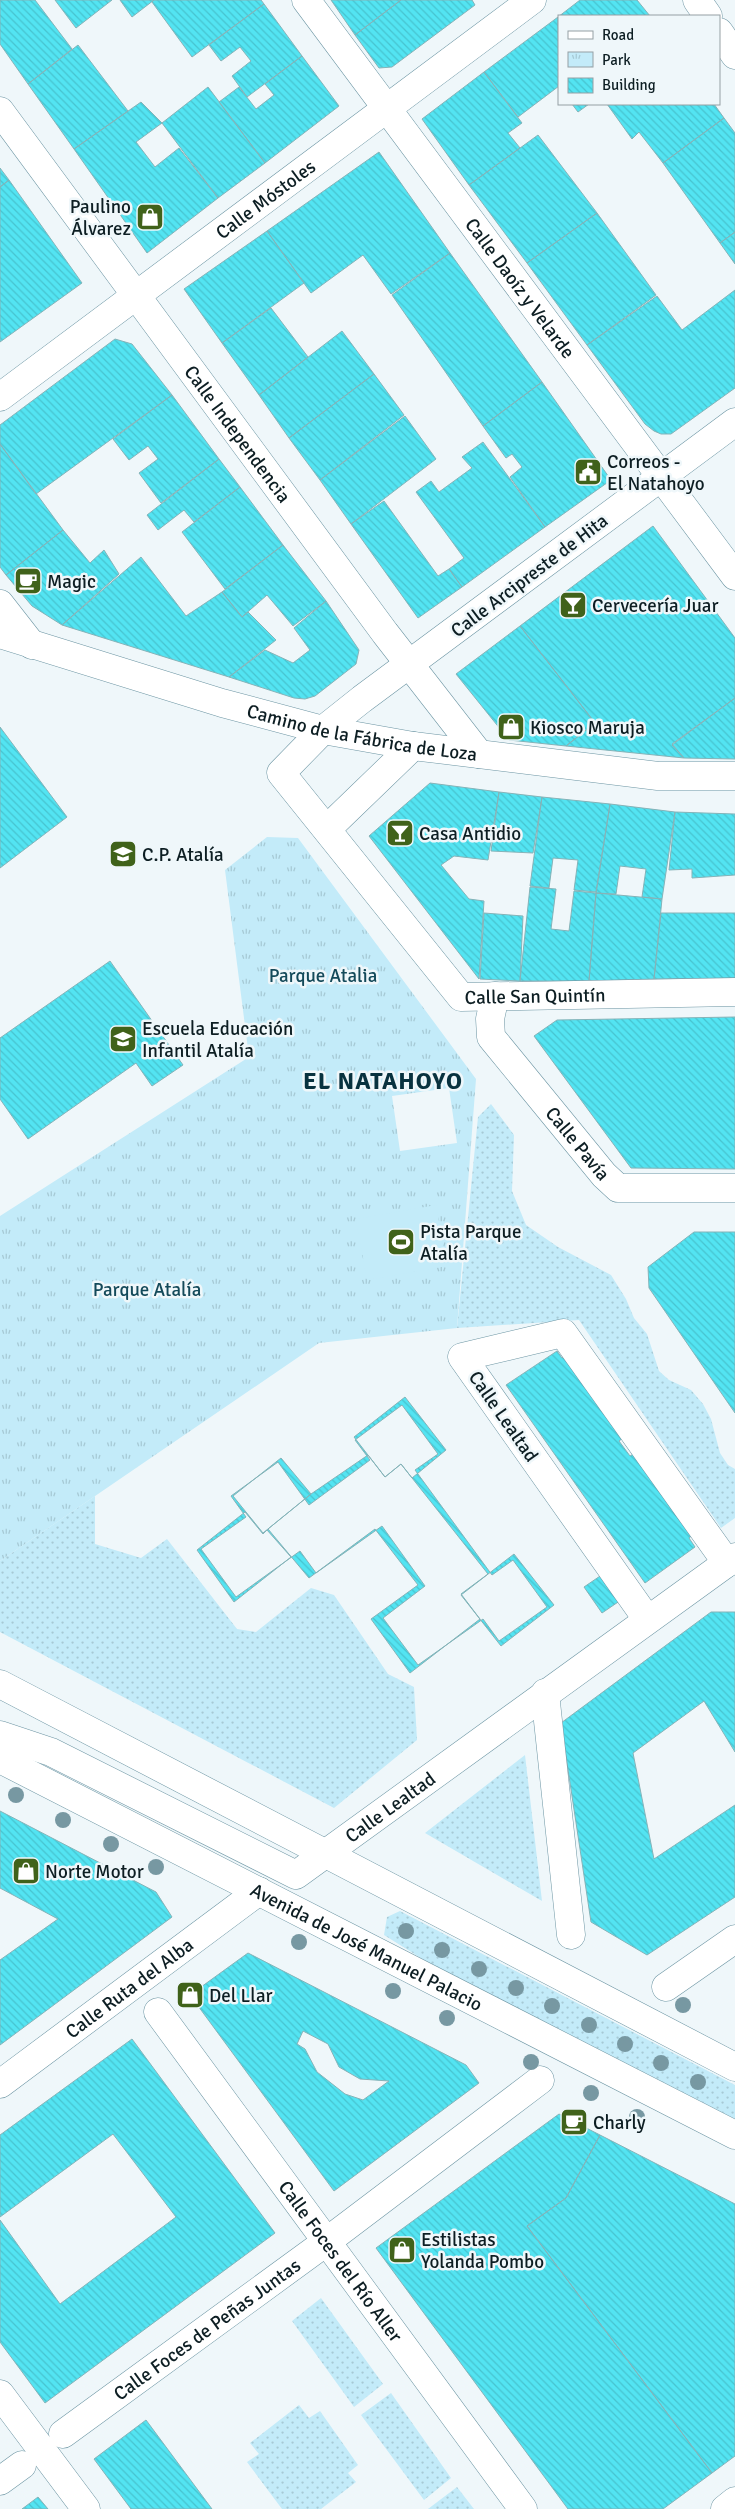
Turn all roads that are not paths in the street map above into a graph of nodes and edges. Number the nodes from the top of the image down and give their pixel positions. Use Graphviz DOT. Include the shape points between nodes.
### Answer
graph roads {
  1 [pos="306,0"];
  2 [pos="532,0"];
  3 [pos="697,0"];
  4 [pos="707,15"];
  5 [pos="720,33"];
  6 [pos="735,55"];
  7 [pos="386,109"];
  8 [pos="0,110"];
  9 [pos="136,296"];
  10 [pos="0,397"];
  11 [pos="735,422"];
  12 [pos="660,477"];
  13 [pos="735,576"];
  14 [pos="0,604"];
  15 [pos="0,634"];
  16 [pos="32,644"];
  17 [pos="409,665"];
  18 [pos="323,730"];
  19 [pos="413,746"];
  20 [pos="479,754"];
  21 [pos="735,776"];
  22 [pos="327,829"];
  23 [pos="735,992"];
  24 [pos="496,996"];
  25 [pos="735,1188"];
  26 [pos="731,1560"];
  27 [pos="648,1619"];
  28 [pos="0,1684"];
  29 [pos="545,1693"];
  30 [pos="0,1735"];
  31 [pos="0,1759"];
  32 [pos="326,1854"];
  33 [pos="258,1891"];
  34 [pos="571,1935"];
  35 [pos="735,1939"];
  36 [pos="666,1987"];
  37 [pos="158,2012"];
  38 [pos="735,2067"];
  39 [pos="540,2080"];
  40 [pos="0,2084"];
  41 [pos="735,2135"];
  42 [pos="326,2242"];
  43 [pos="0,2394"];
  44 [pos="63,2434"];
  45 [pos="22,2465"];
  46 [pos="0,2481"];
  47 [pos="735,2501"];
  48 [pos="86,2509"];
  49 [pos="523,2509"];
  50 [pos="724,2509"];
  1 -- 7 [label="street, Calle Daoíz y Velarde"];
  2 -- 7 [label="street, Calle Móstoles"];
  3 -- 4 [label="street"];
  5 -- 6 [label="street"];
  7 -- 9 [label="street, Calle Móstoles"];
  7 -- 12 [label="street, Calle Daoíz y Velarde"];
  8 -- 9 [label="street, Calle Independencia"];
  9 -- 10 [label="street, Calle Móstoles"];
  9 -- 17 [label="street, Calle Independencia"];
  11 -- 12 [label="street, Calle Arcipreste de Hita"];
  12 -- 13 [label="street, Calle Daoíz y Velarde"];
  12 -- 17 [label="street, Calle Arcipreste de Hita"];
  14 -- 16 [label="street"];
  15 -- 16 [label="street, Camino de la Fábrica de Loza"];
  16 -- 18 [label="street, Camino de la Fábrica de Loza" via="222,703"];
  17 -- 18 [label="street, Calle Arcipreste de Hita"];
  17 -- 20 [label="street, Calle Independencia"];
  18 -- 19 [label="street, Camino de la Fábrica de Loza"];
  18 -- 22 [label="street, Calle San Quintín" via="281,773"];
  19 -- 20 [label="street, Camino de la Fábrica de Loza"];
  19 -- 22 [label="street"];
  20 -- 21 [label="street, Camino de la Fábrica de Loza" via="658,776"];
  22 -- 24 [label="street, Calle San Quintín" via="461,997"];
  23 -- 24 [label="street, Calle San Quintín"];
  24 -- 25 [label="street, Calle Pavía" via="490,1018 491,1037 618,1188"];
  26 -- 27 [label="street, Calle Lealtad"];
  26 -- 27 [label="street, Calle Lealtad" via="563,1332 462,1357"];
  27 -- 29 [label="street, Calle Lealtad"];
  28 -- 32 [label="street"];
  29 -- 32 [label="street, Calle Lealtad"];
  29 -- 34 [label="street"];
  30 -- 32 [label="street, Avenida de José Manuel Palacio" via="51,1752 296,1875"];
  31 -- 33 [label="street, Avenida de José Manuel Palacio"];
  32 -- 38 [label="street"];
  33 -- 40 [label="street, Calle Ruta del Alba"];
  33 -- 41 [label="street, Avenida de José Manuel Palacio"];
  35 -- 36 [label="street"];
  37 -- 42 [label="street, Calle Foces del Río Aller"];
  39 -- 42 [label="street, Calle Foces de Peñas Juntas"];
  42 -- 44 [label="street, Calle Foces de Peñas Juntas"];
  42 -- 49 [label="street, Calle Foces del Río Aller"];
  43 -- 48 [label="street"];
  45 -- 46 [label="street"];
  47 -- 50 [label="street"];
}
